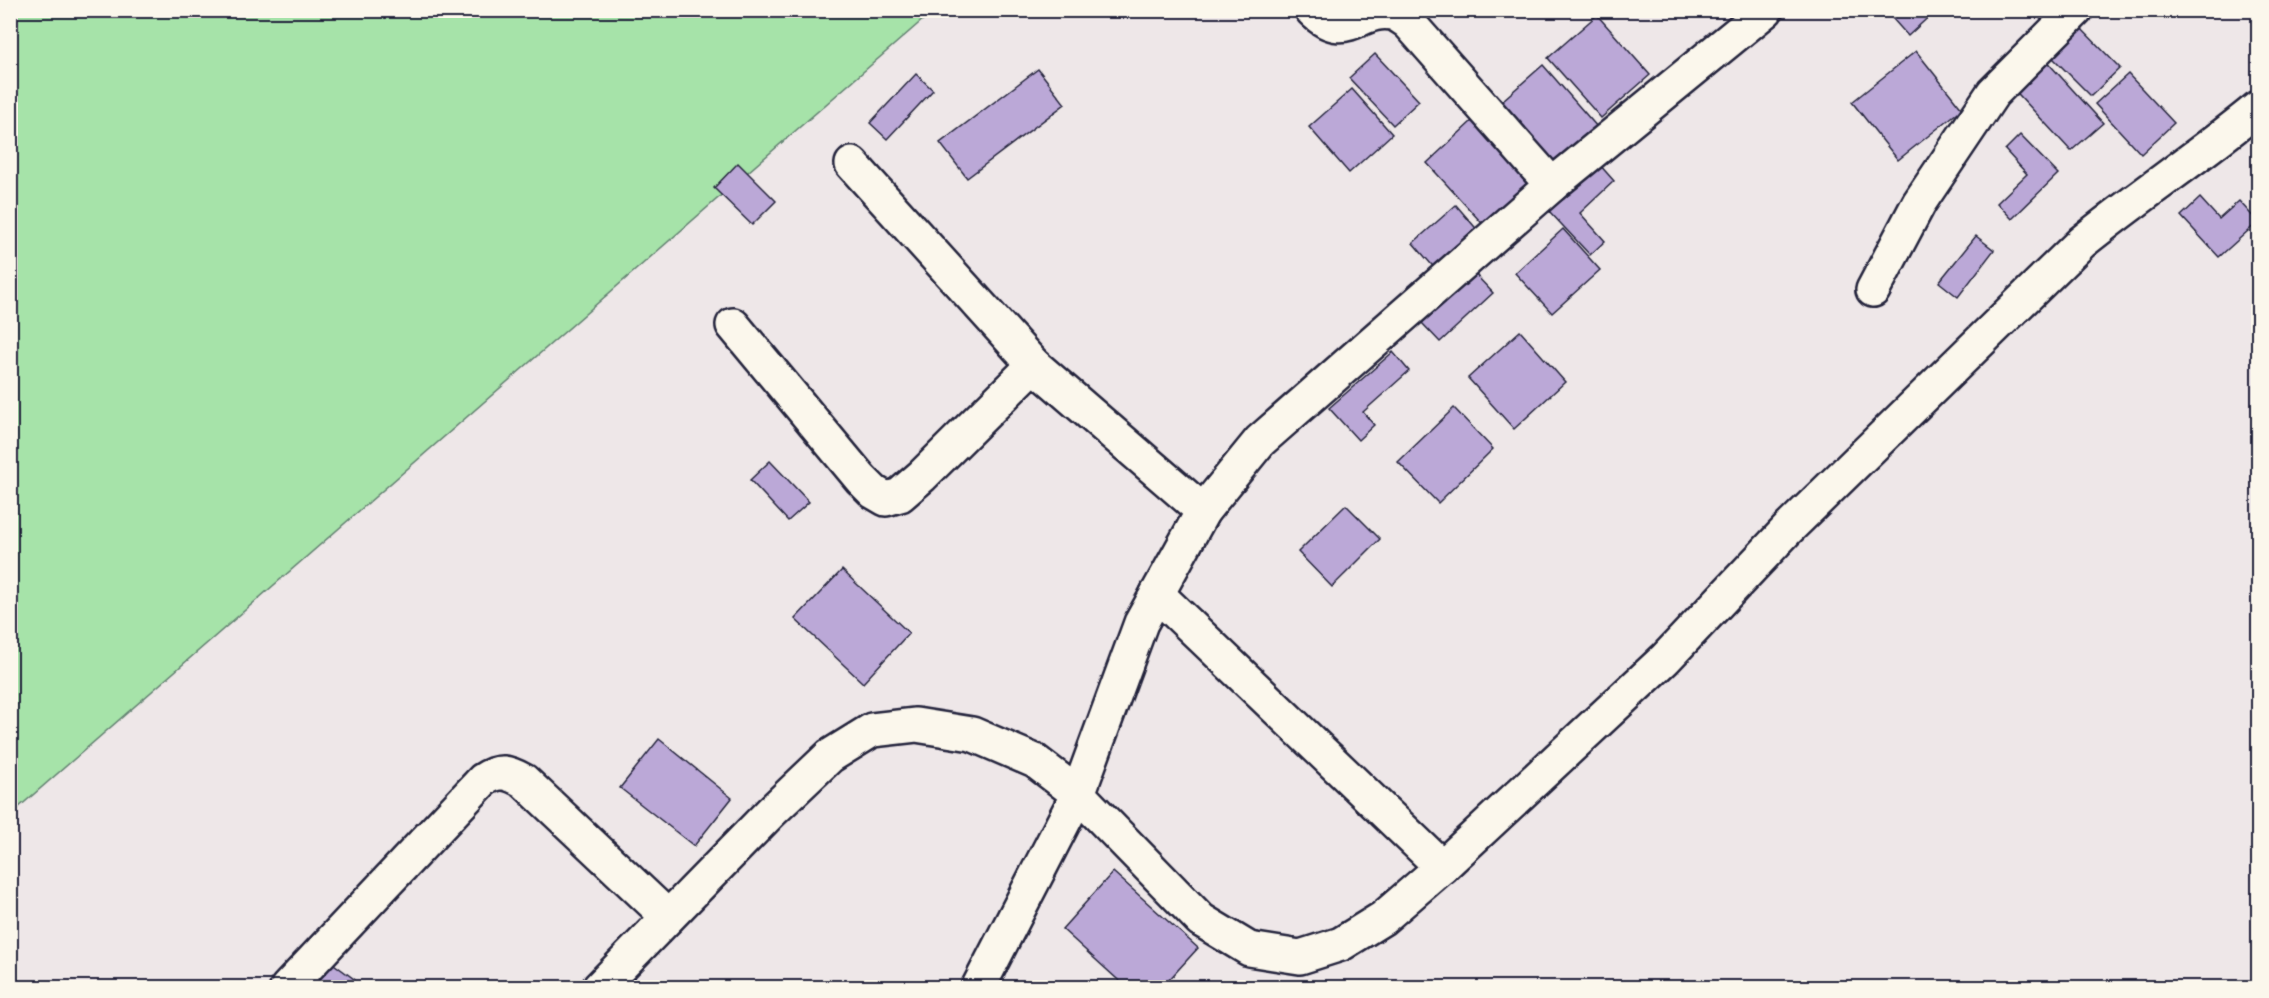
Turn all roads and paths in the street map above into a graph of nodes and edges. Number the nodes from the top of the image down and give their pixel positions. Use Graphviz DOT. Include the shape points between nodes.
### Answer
graph roads {
  1 [pos="1312,10"];
  2 [pos="1766,10"];
  3 [pos="2076,10"];
  4 [pos="2259,108"];
  5 [pos="852,164"];
  6 [pos="1552,185"];
  7 [pos="1873,290"];
  8 [pos="734,325"];
  9 [pos="1034,365"];
  10 [pos="1203,511"];
  11 [pos="1156,594"];
  12 [pos="1078,794"];
  13 [pos="1442,867"];
  14 [pos="668,917"];
  15 [pos="287,987"];
  16 [pos="599,987"];
  17 [pos="978,987"];
  1 -- 6 [label="street" via="1332,25 1350,24 1380,13 1394,14 1408,22"];
  2 -- 6 [label="street"];
  3 -- 7 [label="street" via="1993,93 1919,203"];
  4 -- 13 [label="street" via="2082,242 1786,530 1665,659"];
  5 -- 9 [label="street"];
  6 -- 10 [label="street" via="1260,441"];
  8 -- 9 [label="street" via="861,479 886,499 900,495 922,476"];
  9 -- 10 [label="street"];
  10 -- 11 [label="street"];
  11 -- 12 [label="street" via="1141,623"];
  11 -- 13 [label="street"];
  12 -- 13 [label="street" via="1201,920 1249,949 1300,957 1341,944 1383,918"];
  12 -- 14 [label="street" via="1035,761 972,734 916,725 872,730 830,756"];
  12 -- 17 [label="street"];
  14 -- 15 [label="street" via="524,781 509,772 495,772 483,780"];
  14 -- 16 [label="street"];
}
